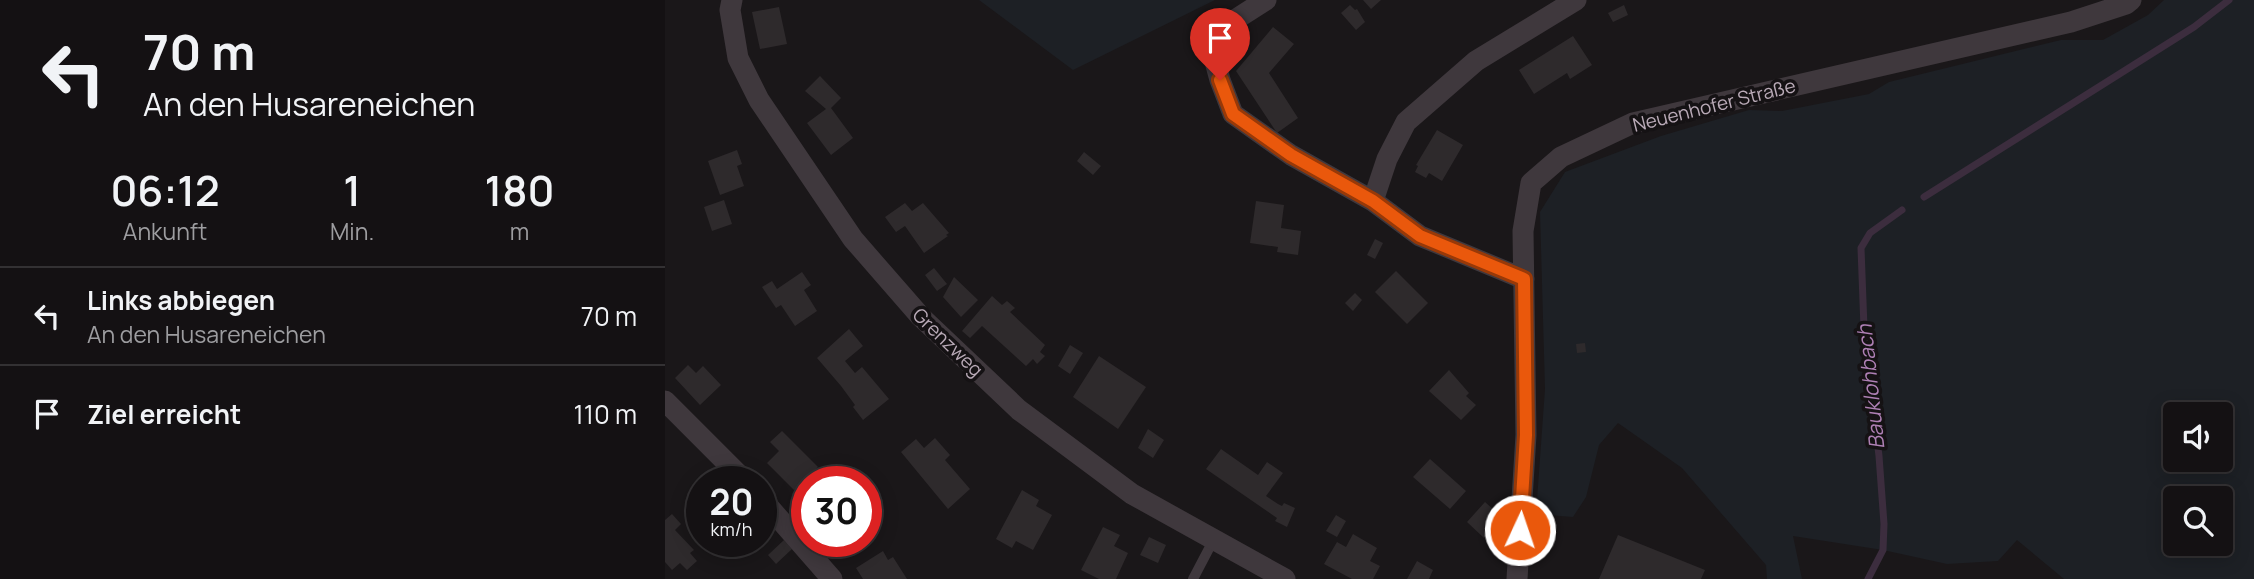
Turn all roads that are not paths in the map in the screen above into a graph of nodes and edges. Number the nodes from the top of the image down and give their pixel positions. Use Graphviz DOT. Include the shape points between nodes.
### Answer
graph roads {
  1 [pos="732,0"];
  2 [pos="1266,0"];
  3 [pos="1576,0"];
  4 [pos="2131,0"];
  5 [pos="1373,201"];
  6 [pos="1524,279"];
  7 [pos="665,401"];
  8 [pos="730,466"];
  9 [pos="777,516"];
  10 [pos="1214,539"];
  11 [pos="832,579"];
  12 [pos="1193,579"];
  13 [pos="1285,579"];
  14 [pos="1517,579"];
  1 -- 10 [label="street, Grenzweg" via="738,58 759,100 853,239 921,317 1019,410 1132,494"];
  2 -- 5 [label="street" via="1230,23 1213,54 1233,114 1291,155"];
  3 -- 5 [label="street" via="1476,61 1406,122"];
  4 -- 6 [label="street, Neuenhofer Straße" via="2071,22 1633,123 1561,157 1531,183 1523,231"];
  5 -- 6 [label="street" via="1420,236"];
  6 -- 14 [label="street, Neuenhofer Straße" via="1526,435"];
  7 -- 8 [label="street"];
  9 -- 11 [label="street"];
  10 -- 12 [label="lane"];
  10 -- 13 [label="street, Grenzweg"];
}
